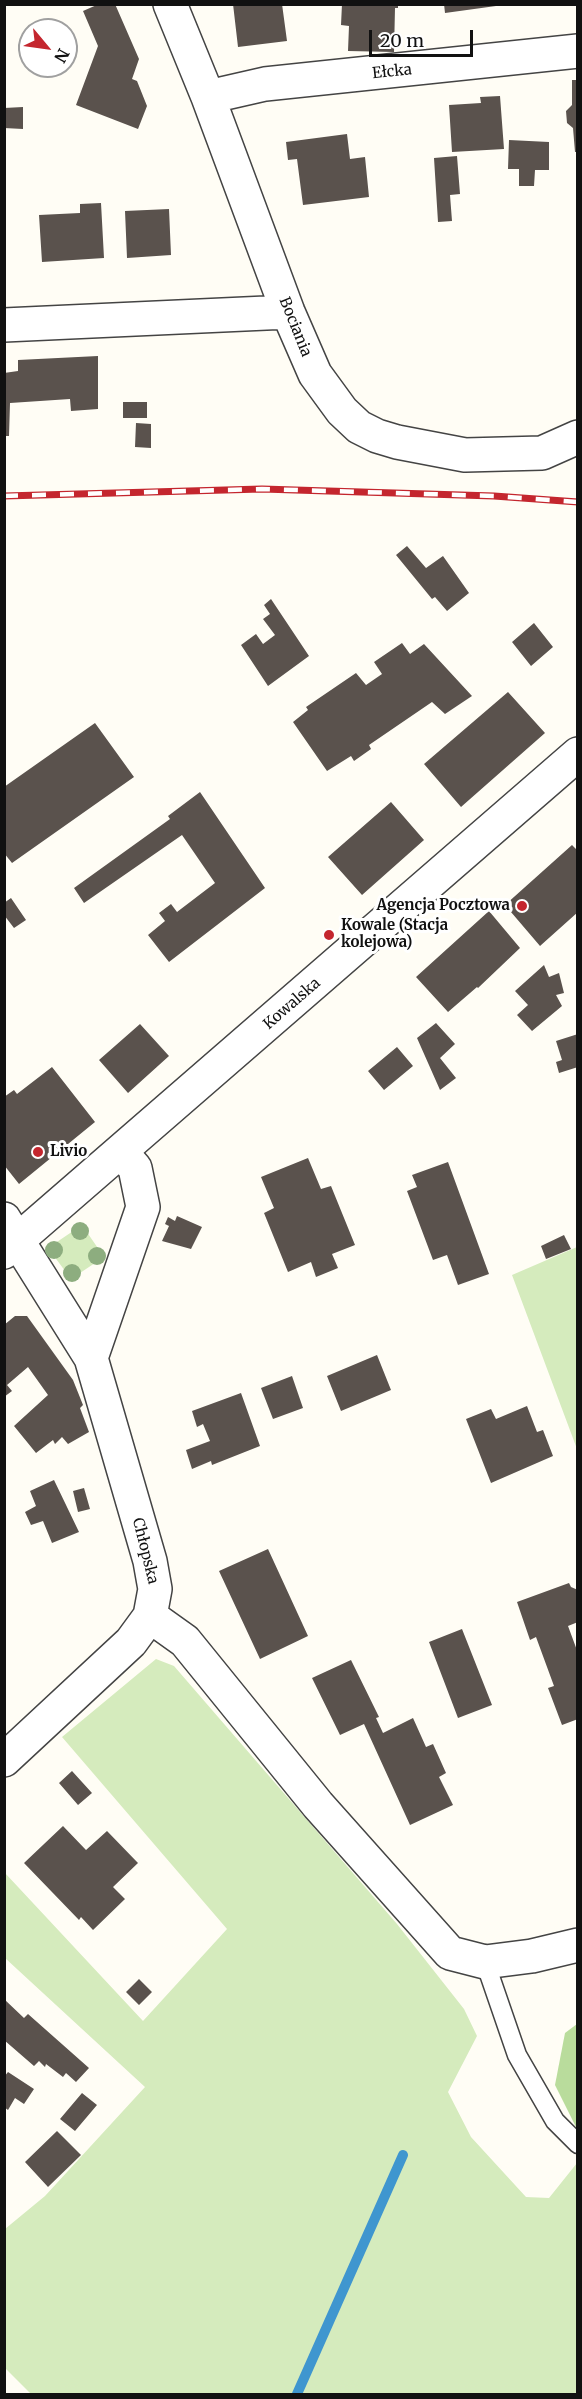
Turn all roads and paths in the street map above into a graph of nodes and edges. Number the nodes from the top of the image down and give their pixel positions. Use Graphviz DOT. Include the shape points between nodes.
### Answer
graph roads {
  1 [pos="170,4"];
  2 [pos="578,51"];
  3 [pos="208,98"];
  4 [pos="288,312"];
  5 [pos="4,325"];
  6 [pos="578,437"];
  7 [pos="576,760"];
  8 [pos="121,1152"];
  9 [pos="9,1237"];
  10 [pos="91,1358"];
  11 [pos="150,1616"];
  12 [pos="4,1760"];
  13 [pos="578,1945"];
  14 [pos="485,1962"];
  15 [pos="578,2144"];
  1 -- 3 [label="street, Bociania"];
  2 -- 3 [label="street, Ełcka" via="265,84"];
  3 -- 4 [label="street, Bociania"];
  4 -- 5 [label="street"];
  4 -- 6 [label="street, Bociania" via="326,393 359,426 377,436 465,455 542,453"];
  7 -- 8 [label="street, Kowalska"];
  8 -- 9 [label="street, Kowalska"];
  8 -- 10 [label="street" via="135,1168 143,1207"];
  9 -- 10 [label="street, Chłopska"];
  10 -- 11 [label="street, Chłopska" via="150,1561 155,1589"];
  11 -- 12 [label="street, Chłopska" via="131,1642"];
  11 -- 14 [label="street" via="185,1641 318,1805 450,1953"];
  13 -- 14 [label="street"];
  14 -- 15 [label="lane" via="517,2055 555,2121"];
}
